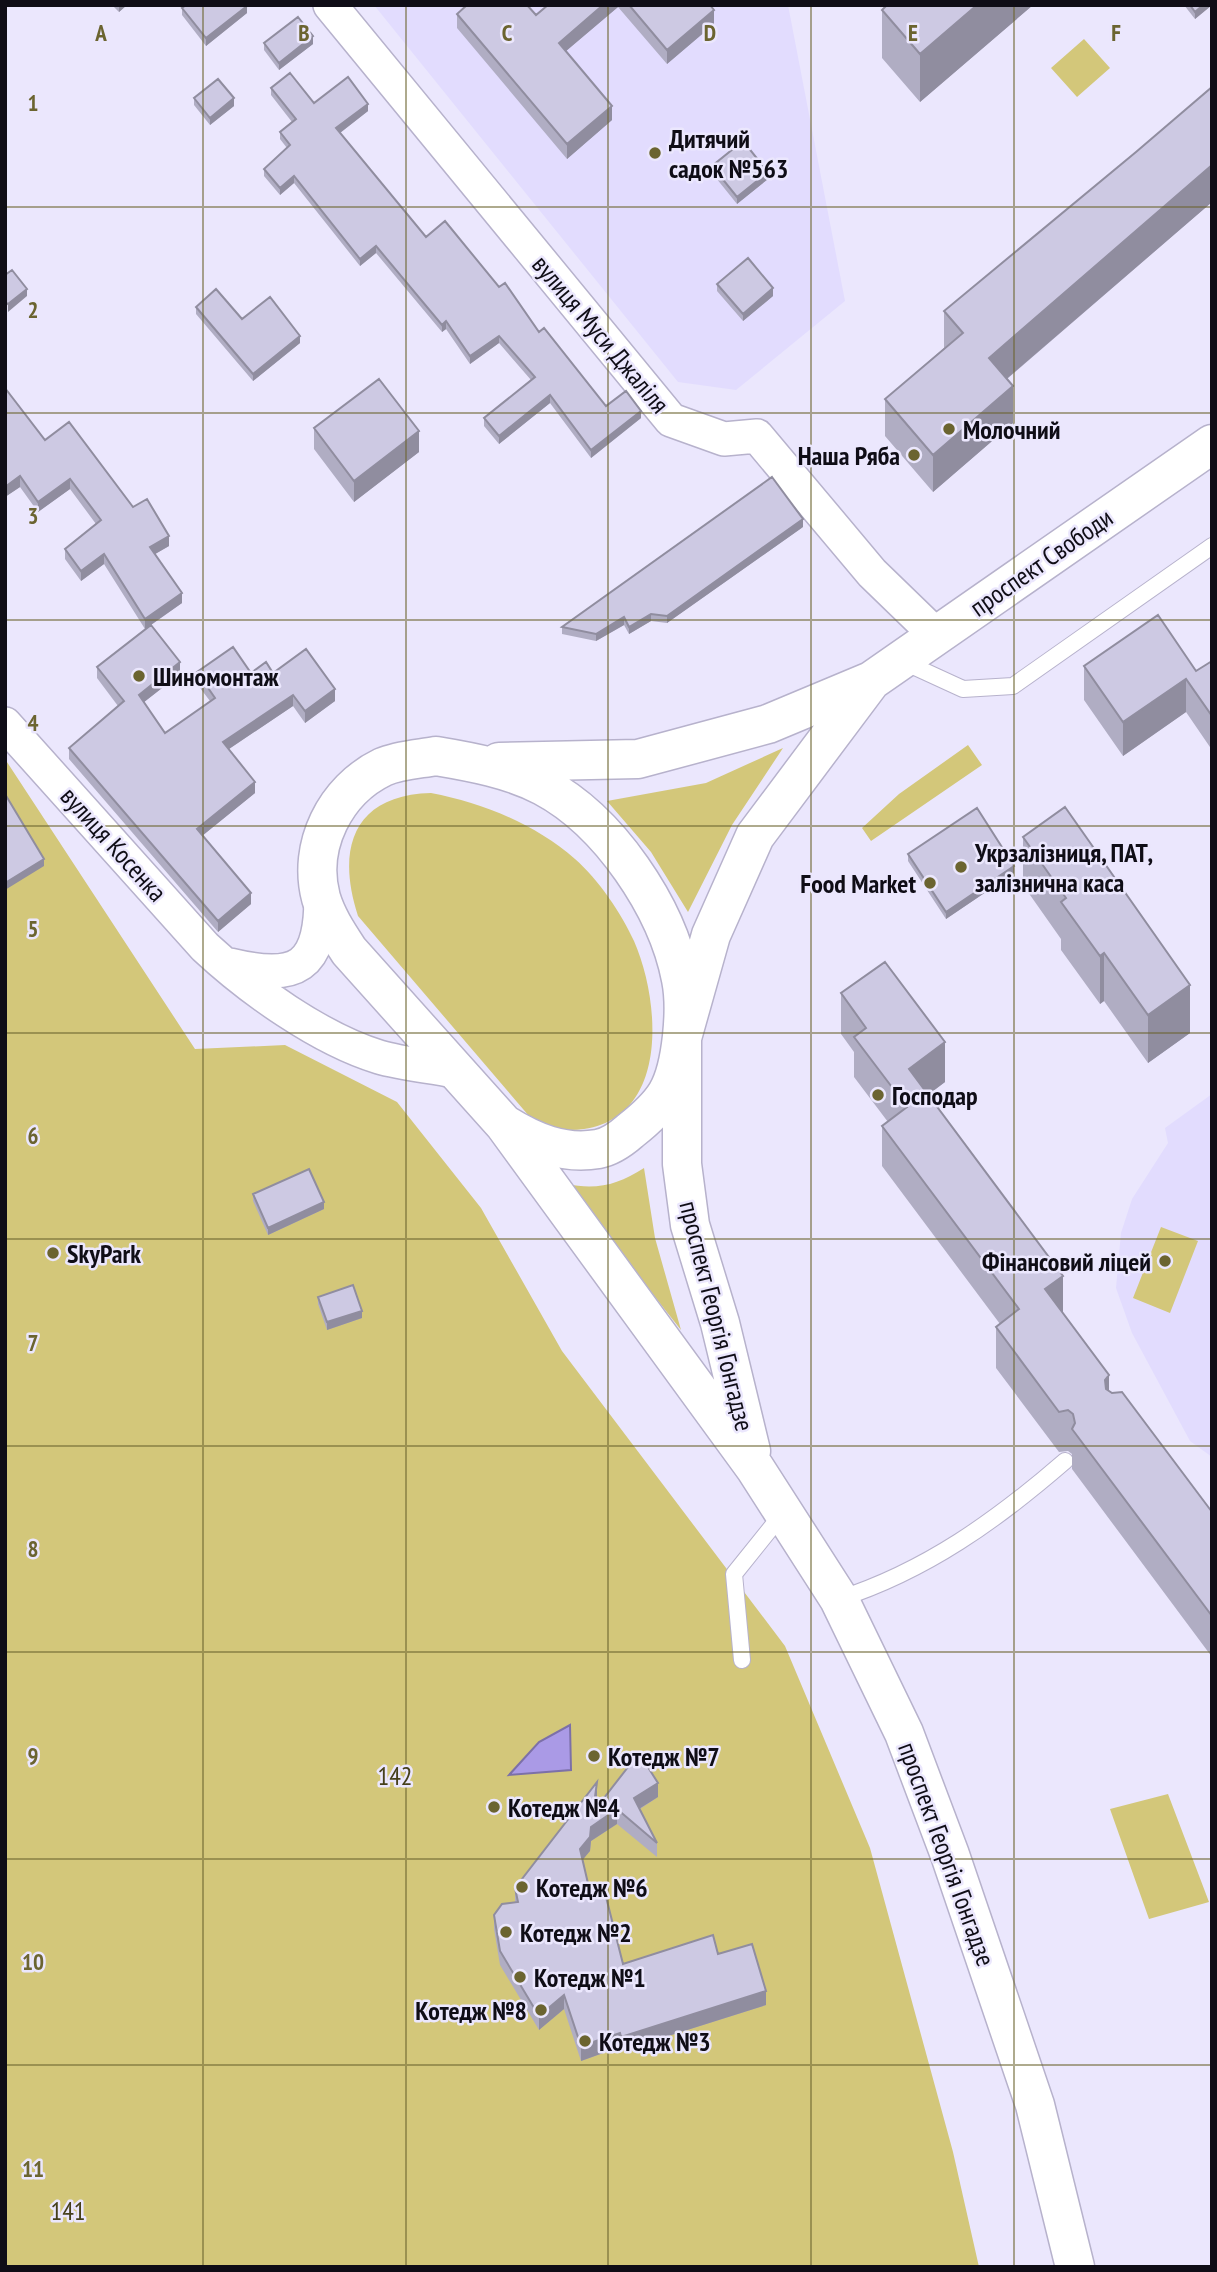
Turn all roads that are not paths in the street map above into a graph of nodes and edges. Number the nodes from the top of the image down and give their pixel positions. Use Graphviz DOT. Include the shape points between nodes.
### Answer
graph roads {
  1 [pos="330,5"];
  2 [pos="1212,444"];
  3 [pos="1212,546"];
  4 [pos="936,635"];
  5 [pos="885,670"];
  6 [pos="5,724"];
  7 [pos="479,763"];
  8 [pos="321,897"];
  9 [pos="224,963"];
  10 [pos="682,1038"];
  11 [pos="454,1071"];
  12 [pos="504,1124"];
  13 [pos="1065,1461"];
  14 [pos="755,1468"];
  15 [pos="783,1513"];
  16 [pos="839,1599"];
  17 [pos="742,1660"];
  18 [pos="1075,2267"];
  1 -- 4 [label="street, вулиця Муси Джаліля" via="671,420 724,439 757,436 872,573"];
  2 -- 4 [label="street, проспект Свободи"];
  3 -- 5 [label="lane" via="1013,686 962,690"];
  4 -- 5 [label="street, проспект Свободи"];
  5 -- 7 [label="street, проспект Свободи" via="768,724 638,759"];
  5 -- 10 [label="street, проспект Свободи" via="755,836 711,934"];
  6 -- 9 [label="street, вулиця Косенка"];
  7 -- 8 [label="street" via="436,756 386,766 363,778 330,816 318,868"];
  7 -- 10 [label="street" via="543,787 586,819 631,866 665,927 681,980"];
  8 -- 9 [label="street" via="321,925 309,957 298,968 266,971"];
  8 -- 11 [label="street" via="330,922 349,951"];
  9 -- 11 [label="street, вулиця Косенка" via="332,1037 380,1057"];
  10 -- 12 [label="street" via="668,1092 647,1118 602,1149 558,1149 530,1140"];
  10 -- 14 [label="street, проспект Георгія Гонгадзе" via="682,1164 690,1225 720,1323"];
  11 -- 12 [label="street"];
  12 -- 14 [label="street, проспект Георгія Гонгадзе"];
  13 -- 16 [label="lane" via="946,1552 873,1588"];
  14 -- 15 [label="street, проспект Георгія Гонгадзе"];
  15 -- 16 [label="street, проспект Георгія Гонгадзе"];
  15 -- 17 [label="lane" via="734,1574"];
  16 -- 18 [label="street, проспект Георгія Гонгадзе" via="904,1733 950,1854 1035,2105"];
}
